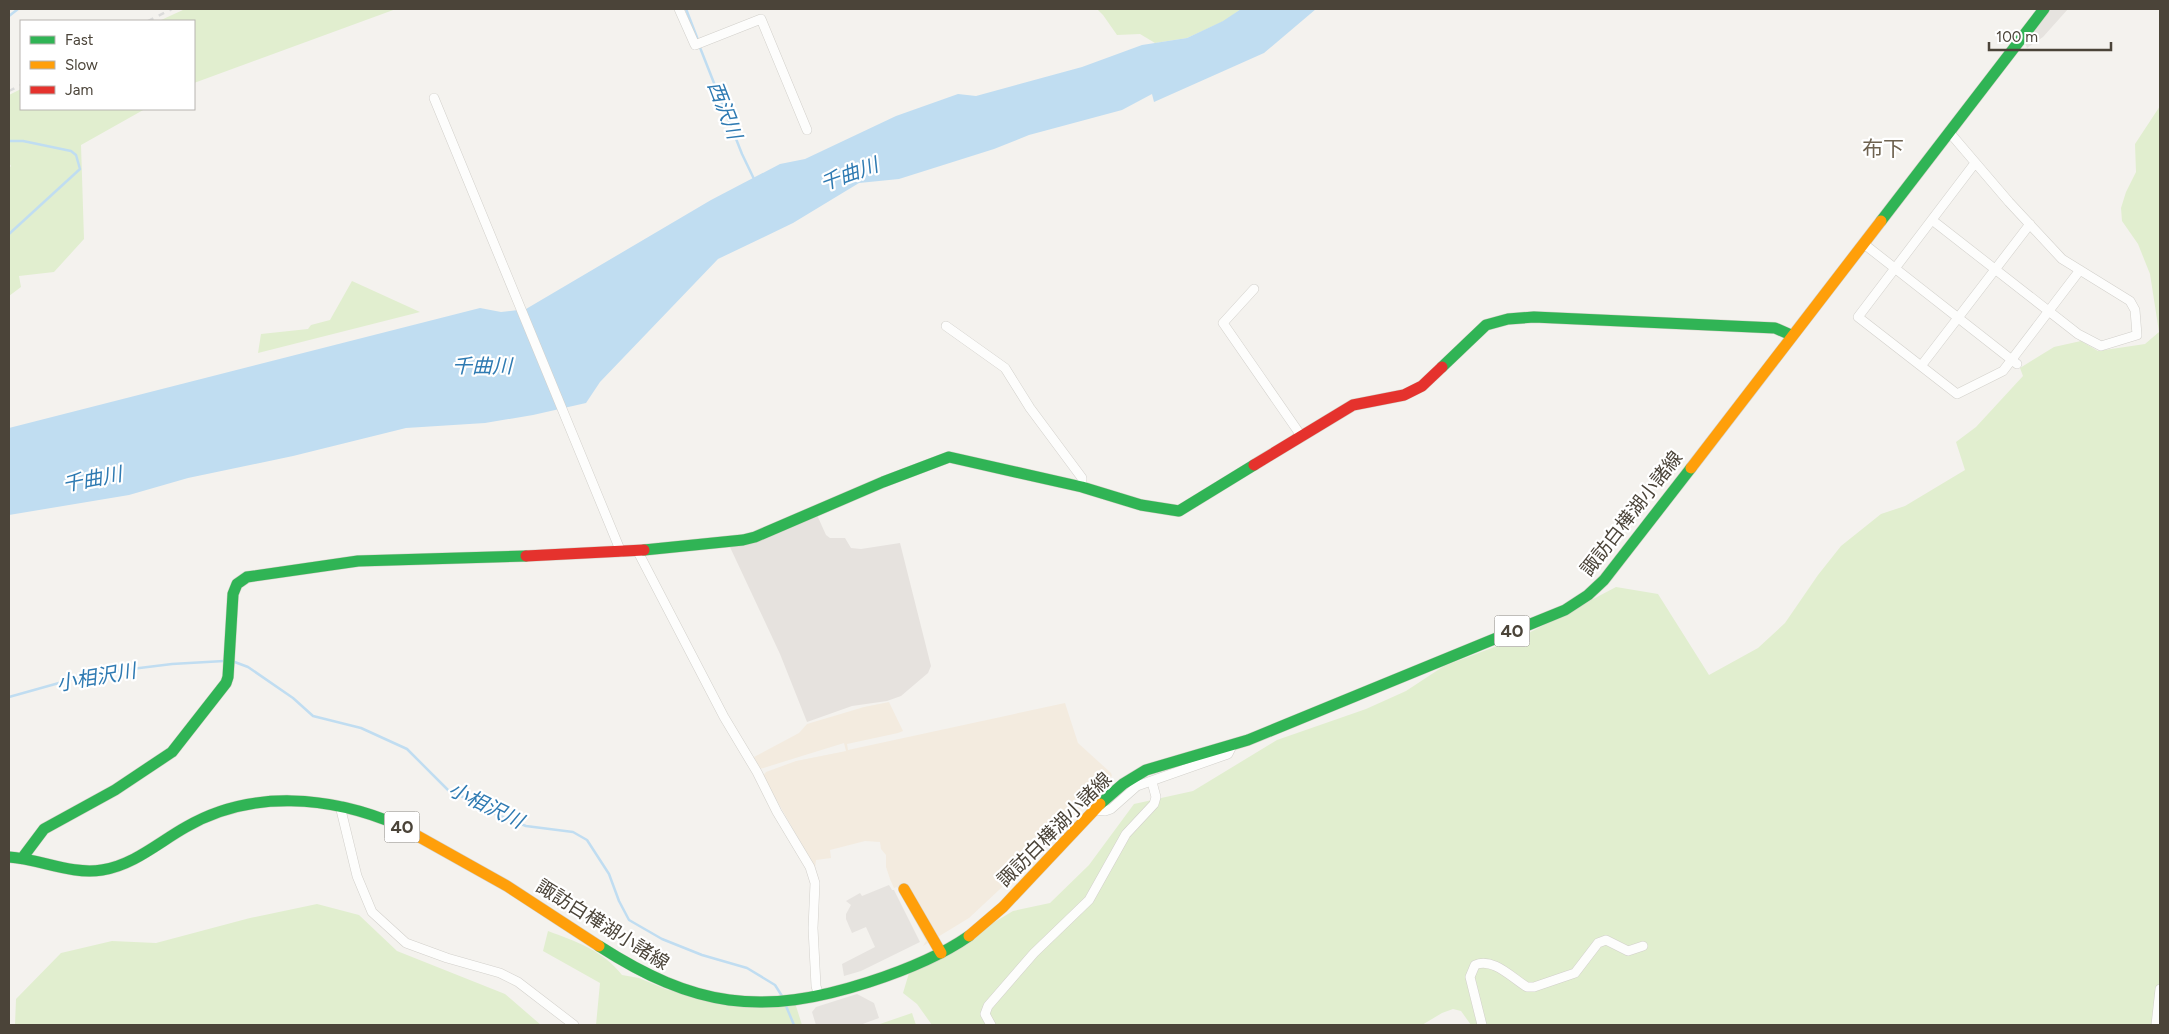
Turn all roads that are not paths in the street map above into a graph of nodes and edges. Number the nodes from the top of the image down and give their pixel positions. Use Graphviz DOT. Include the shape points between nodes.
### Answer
graph roads {
  1 [pos="679,9"];
  2 [pos="2044,9"];
  3 [pos="434,98"];
  4 [pos="807,130"];
  5 [pos="1950,133"];
  6 [pos="1975,163"];
  7 [pos="1932,220"];
  8 [pos="2030,224"];
  9 [pos="1864,244"];
  10 [pos="1895,268"];
  11 [pos="1995,269"];
  12 [pos="2080,270"];
  13 [pos="1254,289"];
  14 [pos="2048,310"];
  15 [pos="1957,317"];
  16 [pos="946,326"];
  17 [pos="1791,336"];
  18 [pos="2014,361"];
  19 [pos="1921,366"];
  20 [pos="1302,437"];
  21 [pos="1082,487"];
  22 [pos="637,550"];
  23 [pos="621,552"];
  24 [pos="1232,746"];
  25 [pos="1152,782"];
  26 [pos="342,806"];
  27 [pos="1095,810"];
  28 [pos="9,857"];
  29 [pos="23,858"];
  30 [pos="904,889"];
  31 [pos="1643,946"];
  32 [pos="941,953"];
  33 [pos="2160,989"];
  34 [pos="819,996"];
  35 [pos="2159,1004"];
  36 [pos="574,1025"];
  37 [pos="991,1025"];
  38 [pos="1482,1025"];
  39 [pos="2156,1025"];
  1 -- 4 [label="street" via="695,45 761,19"];
  2 -- 5 [label="main road, 諏訪白樺湖小諸線 / 40"];
  3 -- 23 [label="street"];
  5 -- 6 [label="street"];
  5 -- 9 [label="main road, 諏訪白樺湖小諸線 / 40"];
  6 -- 7 [label="street"];
  6 -- 8 [label="street"];
  7 -- 10 [label="street"];
  7 -- 11 [label="street"];
  8 -- 11 [label="street"];
  8 -- 12 [label="street" via="2062,259"];
  9 -- 10 [label="street"];
  9 -- 17 [label="main road, 諏訪白樺湖小諸線 / 40"];
  10 -- 15 [label="street"];
  10 -- 19 [label="street" via="1858,317"];
  11 -- 14 [label="street"];
  11 -- 15 [label="street"];
  12 -- 14 [label="street"];
  12 -- 14 [label="street" via="2130,301 2135,310 2137,335 2101,346 2078,334"];
  13 -- 20 [label="street" via="1223,323"];
  14 -- 18 [label="street"];
  15 -- 18 [label="street"];
  15 -- 19 [label="street"];
  16 -- 21 [label="street" via="1005,368 1082,478"];
  17 -- 20 [label="main road" via="1775,328 1534,316 1508,319 1486,325 1422,386 1404,396 1353,406"];
  17 -- 24 [label="main road, 諏訪白樺湖小諸線 / 40" via="1604,580 1588,595 1565,610"];
  18 -- 19 [label="street" via="2003,371 1957,394"];
  20 -- 21 [label="main road" via="1179,511 1141,505"];
  21 -- 22 [label="main road" via="948,457 755,537"];
  22 -- 23 [label="main road"];
  22 -- 34 [label="street" via="724,716 810,867 815,883 813,911"];
  23 -- 29 [label="main road" via="358,561 247,577 237,584 232,594 226,682 172,752 98,800 44,829"];
  24 -- 25 [label="street" via="1228,754"];
  24 -- 27 [label="main road, 諏訪白樺湖小諸線 / 40" via="1137,774"];
  25 -- 27 [label="street" via="1137,786 1112,809"];
  25 -- 37 [label="street" via="1156,797 1154,804 1126,834 1089,900 1034,953 988,1006 986,1014"];
  26 -- 29 [label="main road, 諏訪白樺湖小諸線 / 40" via="304,801 249,804 205,818 137,857 102,870 86,872"];
  26 -- 34 [label="main road, 諏訪白樺湖小諸線 / 40" via="392,822 423,837 517,891 639,972 670,986 731,1003 770,1003"];
  26 -- 36 [label="street" via="357,876 372,912 406,943 500,973 518,982"];
  27 -- 32 [label="main road, 諏訪白樺湖小諸線 / 40" via="984,925"];
  28 -- 29 [label="main road, 諏訪白樺湖小諸線 / 40"];
  30 -- 32 [label="main road"];
  31 -- 38 [label="street" via="1628,950 1606,940 1598,943 1576,973 1534,987 1527,987 1492,964 1483,962 1475,965 1470,977"];
  32 -- 34 [label="main road, 諏訪白樺湖小諸線 / 40" via="906,969"];
  33 -- 35 [label="street"];
  35 -- 39 [label="street"];
}
